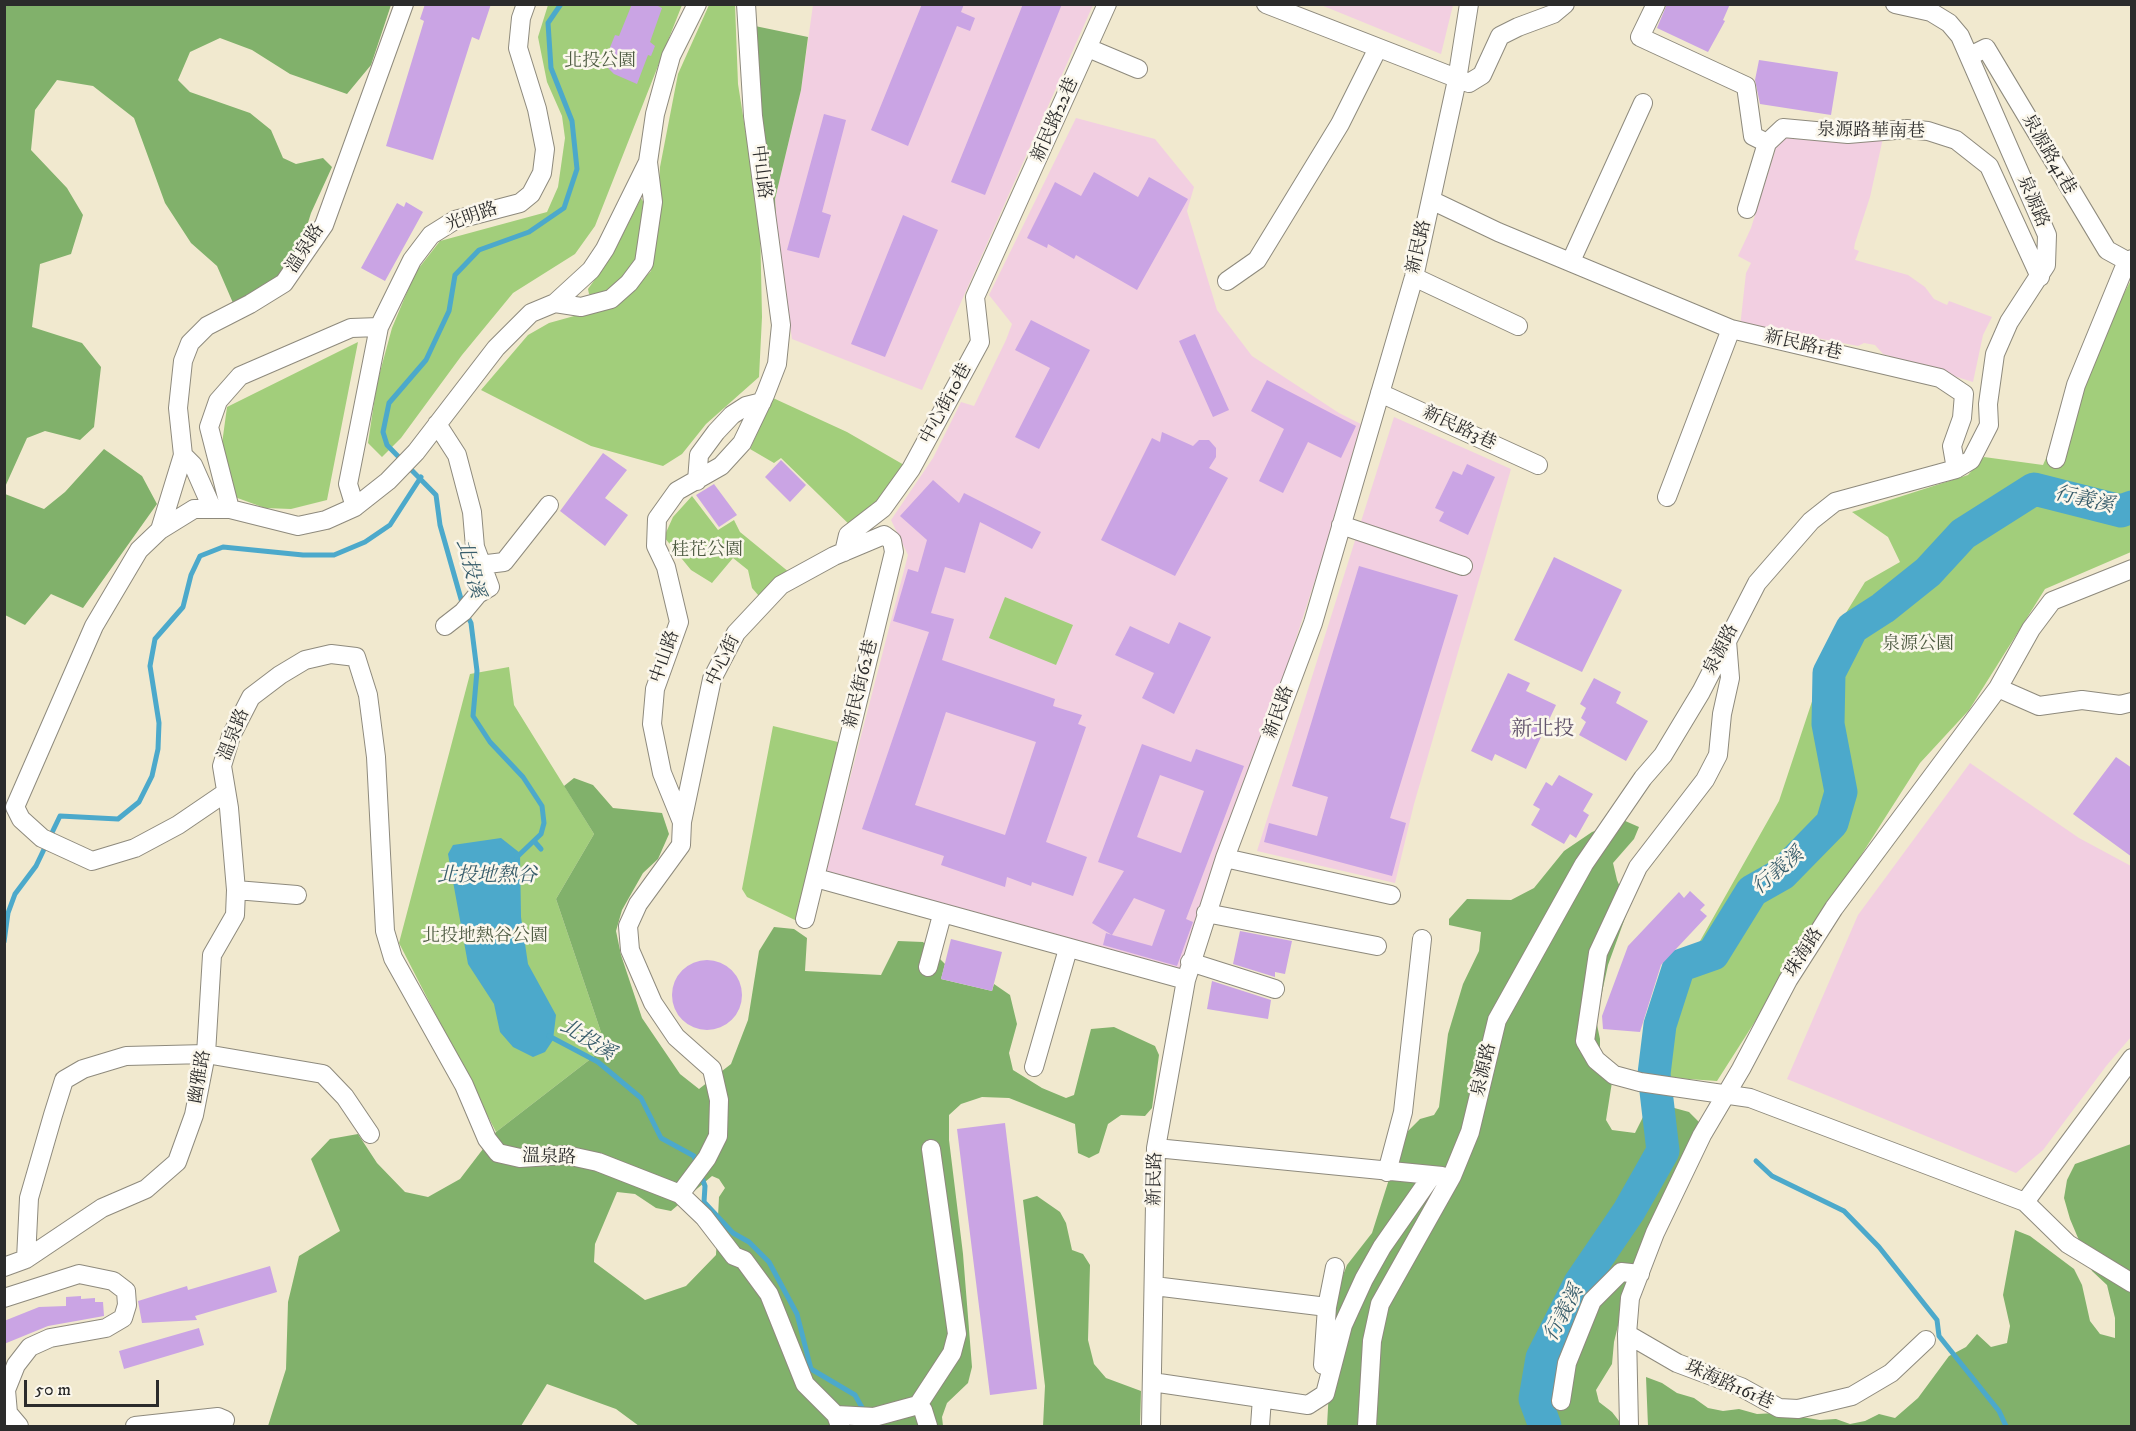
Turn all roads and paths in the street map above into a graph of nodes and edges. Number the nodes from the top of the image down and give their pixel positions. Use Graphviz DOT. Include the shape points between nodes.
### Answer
graph roads {
  1 [pos="404,4"];
  2 [pos="526,4"];
  3 [pos="697,4"];
  4 [pos="746,4"];
  5 [pos="1107,4"];
  6 [pos="1266,4"];
  7 [pos="1469,4"];
  8 [pos="1565,4"];
  9 [pos="1656,4"];
  10 [pos="1895,4"];
  11 [pos="1932,8"];
  12 [pos="1088,48"];
  13 [pos="1378,48"];
  14 [pos="1970,56"];
  15 [pos="1137,69"];
  16 [pos="1456,80"];
  17 [pos="1643,103"];
  18 [pos="1767,143"];
  19 [pos="648,162"];
  20 [pos="1431,200"];
  21 [pos="1747,209"];
  22 [pos="1004,235"];
  23 [pos="2129,260"];
  24 [pos="1571,261"];
  25 [pos="1414,277"];
  26 [pos="2040,278"];
  27 [pos="1227,281"];
  28 [pos="555,303"];
  29 [pos="1518,326"];
  30 [pos="379,327"];
  31 [pos="1731,329"];
  32 [pos="1380,393"];
  33 [pos="762,402"];
  34 [pos="436,424"];
  35 [pos="183,454"];
  36 [pos="2056,459"];
  37 [pos="1538,465"];
  38 [pos="1956,470"];
  39 [pos="698,481"];
  40 [pos="1667,497"];
  41 [pos="549,505"];
  42 [pos="355,507"];
  43 [pos="221,508"];
  44 [pos="1341,525"];
  45 [pos="160,530"];
  46 [pos="844,552"];
  47 [pos="479,565"];
  48 [pos="1463,566"];
  49 [pos="2132,569"];
  50 [pos="445,626"];
  51 [pos="1727,639"];
  52 [pos="1998,688"];
  53 [pos="1701,692"];
  54 [pos="2132,702"];
  55 [pos="1710,771"];
  56 [pos="225,793"];
  57 [pos="10,806"];
  58 [pos="682,822"];
  59 [pos="1225,858"];
  60 [pos="816,878"];
  61 [pos="236,890"];
  62 [pos="297,895"];
  63 [pos="1391,895"];
  64 [pos="1206,913"];
  65 [pos="942,915"];
  66 [pos="805,919"];
  67 [pos="1422,939"];
  68 [pos="1377,946"];
  69 [pos="1068,948"];
  70 [pos="928,967"];
  71 [pos="1188,971"];
  72 [pos="1275,988"];
  73 [pos="206,1054"];
  74 [pos="2132,1058"];
  75 [pos="1034,1067"];
  76 [pos="1725,1095"];
  77 [pos="370,1134"];
  78 [pos="1156,1148"];
  79 [pos="931,1149"];
  80 [pos="1387,1172"];
  81 [pos="1452,1176"];
  82 [pos="1431,1177"];
  83 [pos="680,1194"];
  84 [pos="2025,1202"];
  85 [pos="26,1259"];
  86 [pos="4,1267"];
  87 [pos="1335,1267"];
  88 [pos="1641,1274"];
  89 [pos="2132,1283"];
  90 [pos="1154,1287"];
  91 [pos="4,1298"];
  92 [pos="1327,1307"];
  93 [pos="1626,1334"];
  94 [pos="1926,1340"];
  95 [pos="1323,1365"];
  96 [pos="1152,1382"];
  97 [pos="1262,1398"];
  98 [pos="1561,1401"];
  99 [pos="918,1405"];
  100 [pos="838,1420"];
  101 [pos="19,1426"];
  102 [pos="135,1426"];
  103 [pos="222,1426"];
  104 [pos="928,1426"];
  105 [pos="1151,1426"];
  106 [pos="1260,1426"];
  107 [pos="1366,1426"];
  108 [pos="1629,1426"];
  1 -- 35 [label="street, 溫泉路" via="324,225 284,283 207,326 190,343 183,361 178,408"];
  2 -- 30 [label="street, 光明路" via="518,48 545,149 542,173 531,194 520,202 455,220 431,234 412,260"];
  3 -- 19 [label="street" via="671,56 655,114"];
  4 -- 33 [label="street, 中山路" via="753,116 781,325 777,364"];
  5 -- 12 [label="street, 新民路22巷"];
  6 -- 13 [label="street"];
  7 -- 16 [label="street, 新民路"];
  8 -- 16 [label="street" via="1553,14 1500,36 1482,75 1469,82"];
  9 -- 18 [label="street" via="1640,37 1746,86 1753,136"];
  10 -- 11 [label="street, 泉源路"];
  11 -- 14 [label="street, 泉源路" via="1960,36"];
  12 -- 15 [label="street"];
  12 -- 22 [label="street, 新民路22巷"];
  13 -- 16 [label="street"];
  13 -- 27 [label="street" via="1340,124 1257,260"];
  14 -- 23 [label="street, 泉源路41巷" via="1986,48 2089,224 2107,250"];
  14 -- 26 [label="street, 泉源路" via="2047,235 2046,265"];
  16 -- 20 [label="street, 新民路"];
  17 -- 24 [label="street"];
  18 -- 21 [label="street"];
  18 -- 26 [label="street, 泉源路華南巷" via="1783,128 1848,134 1907,129 1956,140 1989,166"];
  19 -- 28 [label="street" via="605,249 591,270"];
  19 -- 28 [label="street" via="652,202 644,263 611,299 581,307"];
  20 -- 24 [label="street, 新民路1巷"];
  20 -- 25 [label="street, 新民路"];
  22 -- 46 [label="street, 中心街10巷" via="975,297 980,342 901,485 882,508 848,535"];
  23 -- 36 [label="street" via="2076,385"];
  24 -- 31 [label="street, 新民路1巷"];
  25 -- 29 [label="street"];
  25 -- 32 [label="street, 新民路"];
  26 -- 38 [label="street, 泉源路" via="2009,322 1995,354 1989,425 1980,447 1971,460"];
  28 -- 34 [label="street" via="531,313 496,348"];
  30 -- 42 [label="street, 光明路" via="348,484"];
  30 -- 43 [label="street" via="351,328 240,376 218,401 209,427"];
  31 -- 38 [label="street, 新民路1巷" via="1940,378 1964,394 1962,418 1952,446"];
  31 -- 40 [label="street"];
  32 -- 37 [label="street, 新民路3巷"];
  32 -- 44 [label="street, 新民路"];
  33 -- 39 [label="street, 中山路" via="741,443 721,465"];
  33 -- 39 [label="street" via="739,410 716,432 699,455"];
  34 -- 42 [label="street" via="388,481"];
  34 -- 47 [label="street" via="457,456 472,512"];
  35 -- 43 [label="street, 溫泉路"];
  35 -- 45 [label="street"];
  38 -- 51 [label="street, 泉源路" via="1835,502 1811,521 1757,583"];
  39 -- 58 [label="street, 中山路" via="678,491 657,519 656,546 666,567 679,622 655,689 652,724 662,773"];
  41 -- 47 [label="street" via="504,562"];
  42 -- 43 [label="street" via="326,520 298,526"];
  43 -- 45 [label="street" via="194,509"];
  44 -- 48 [label="street"];
  44 -- 59 [label="street, 新民路" via="1313,623"];
  45 -- 57 [label="street" via="139,550 94,626"];
  46 -- 58 [label="street, 中心街" via="781,585 736,633 712,679"];
  46 -- 60 [label="street, 新民街62巷" via="884,535 892,541 894,552"];
  47 -- 50 [label="street" via="484,592"];
  49 -- 52 [label="street, 珠海路" via="2052,602 2031,629"];
  51 -- 53 [label="street, 泉源路"];
  51 -- 55 [label="street" via="1730,678 1718,755"];
  52 -- 54 [label="street" via="2039,706 2082,700 2120,705"];
  52 -- 76 [label="street, 珠海路" via="1834,908 1788,980"];
  53 -- 55 [label="street" via="1713,719"];
  53 -- 81 [label="street, 泉源路" via="1663,755 1642,778 1584,864 1497,1020 1470,1132"];
  55 -- 76 [label="street" via="1638,867 1598,954 1585,1041 1596,1060 1614,1075"];
  56 -- 57 [label="street" via="135,848 92,861 42,838"];
  56 -- 61 [label="street, 幽雅路"];
  56 -- 83 [label="street, 溫泉路" via="222,766 231,736 251,697 305,660 331,654 356,657 368,695 376,757 385,931 393,958 464,1085 487,1139 498,1153 520,1158 566,1155 598,1162"];
  58 -- 83 [label="street" via="681,845 638,903 628,926 630,950 653,1003 676,1037 712,1070 719,1100 718,1136"];
  59 -- 63 [label="street"];
  59 -- 64 [label="street, 新民路"];
  60 -- 65 [label="street"];
  60 -- 66 [label="street"];
  61 -- 62 [label="street"];
  61 -- 73 [label="street, 幽雅路" via="235,915 212,955"];
  64 -- 68 [label="street"];
  64 -- 71 [label="street, 新民路"];
  65 -- 69 [label="street"];
  65 -- 70 [label="street"];
  67 -- 80 [label="street" via="1403,1112"];
  69 -- 71 [label="street"];
  69 -- 75 [label="street"];
  71 -- 72 [label="street"];
  71 -- 78 [label="street, 新民路"];
  73 -- 77 [label="street" via="324,1074"];
  73 -- 85 [label="street, 幽雅路" via="194,1115 177,1162 146,1189 102,1208"];
  73 -- 85 [label="street" via="126,1056 64,1080 29,1198"];
  74 -- 84 [label="street"];
  76 -- 84 [label="street" via="1750,1098"];
  76 -- 88 [label="street, 珠海路" via="1669,1204"];
  78 -- 80 [label="street"];
  78 -- 90 [label="street, 新民路"];
  79 -- 99 [label="street" via="957,1334 952,1353"];
  80 -- 82 [label="street"];
  81 -- 82 [label="street"];
  81 -- 107 [label="street, 泉源路" via="1380,1304 1372,1341"];
  82 -- 97 [label="street" via="1364,1279 1343,1325 1325,1394 1308,1405"];
  83 -- 100 [label="street, 溫泉路" via="734,1256 744,1260 769,1294 805,1384"];
  84 -- 89 [label="street" via="2068,1244"];
  85 -- 86 [label="street, 幽雅路"];
  87 -- 92 [label="street"];
  88 -- 93 [label="street, 珠海路" via="1630,1298"];
  88 -- 98 [label="street" via="1622,1272 1592,1301 1567,1363"];
  90 -- 92 [label="street"];
  90 -- 96 [label="street, 新民路"];
  91 -- 101 [label="street" via="79,1274 113,1281 126,1291 123,1318 106,1328 50,1338 30,1347 16,1365 6,1390 8,1413"];
  92 -- 95 [label="street"];
  93 -- 94 [label="street, 珠海路161巷" via="1677,1363 1779,1408 1798,1409 1852,1396 1891,1373"];
  93 -- 108 [label="street, 珠海路"];
  96 -- 97 [label="street"];
  96 -- 105 [label="street, 新民路"];
  97 -- 106 [label="street"];
  99 -- 100 [label="street" via="874,1417"];
  99 -- 104 [label="street"];
  102 -- 103 [label="street" via="218,1417 225,1420"];
}
